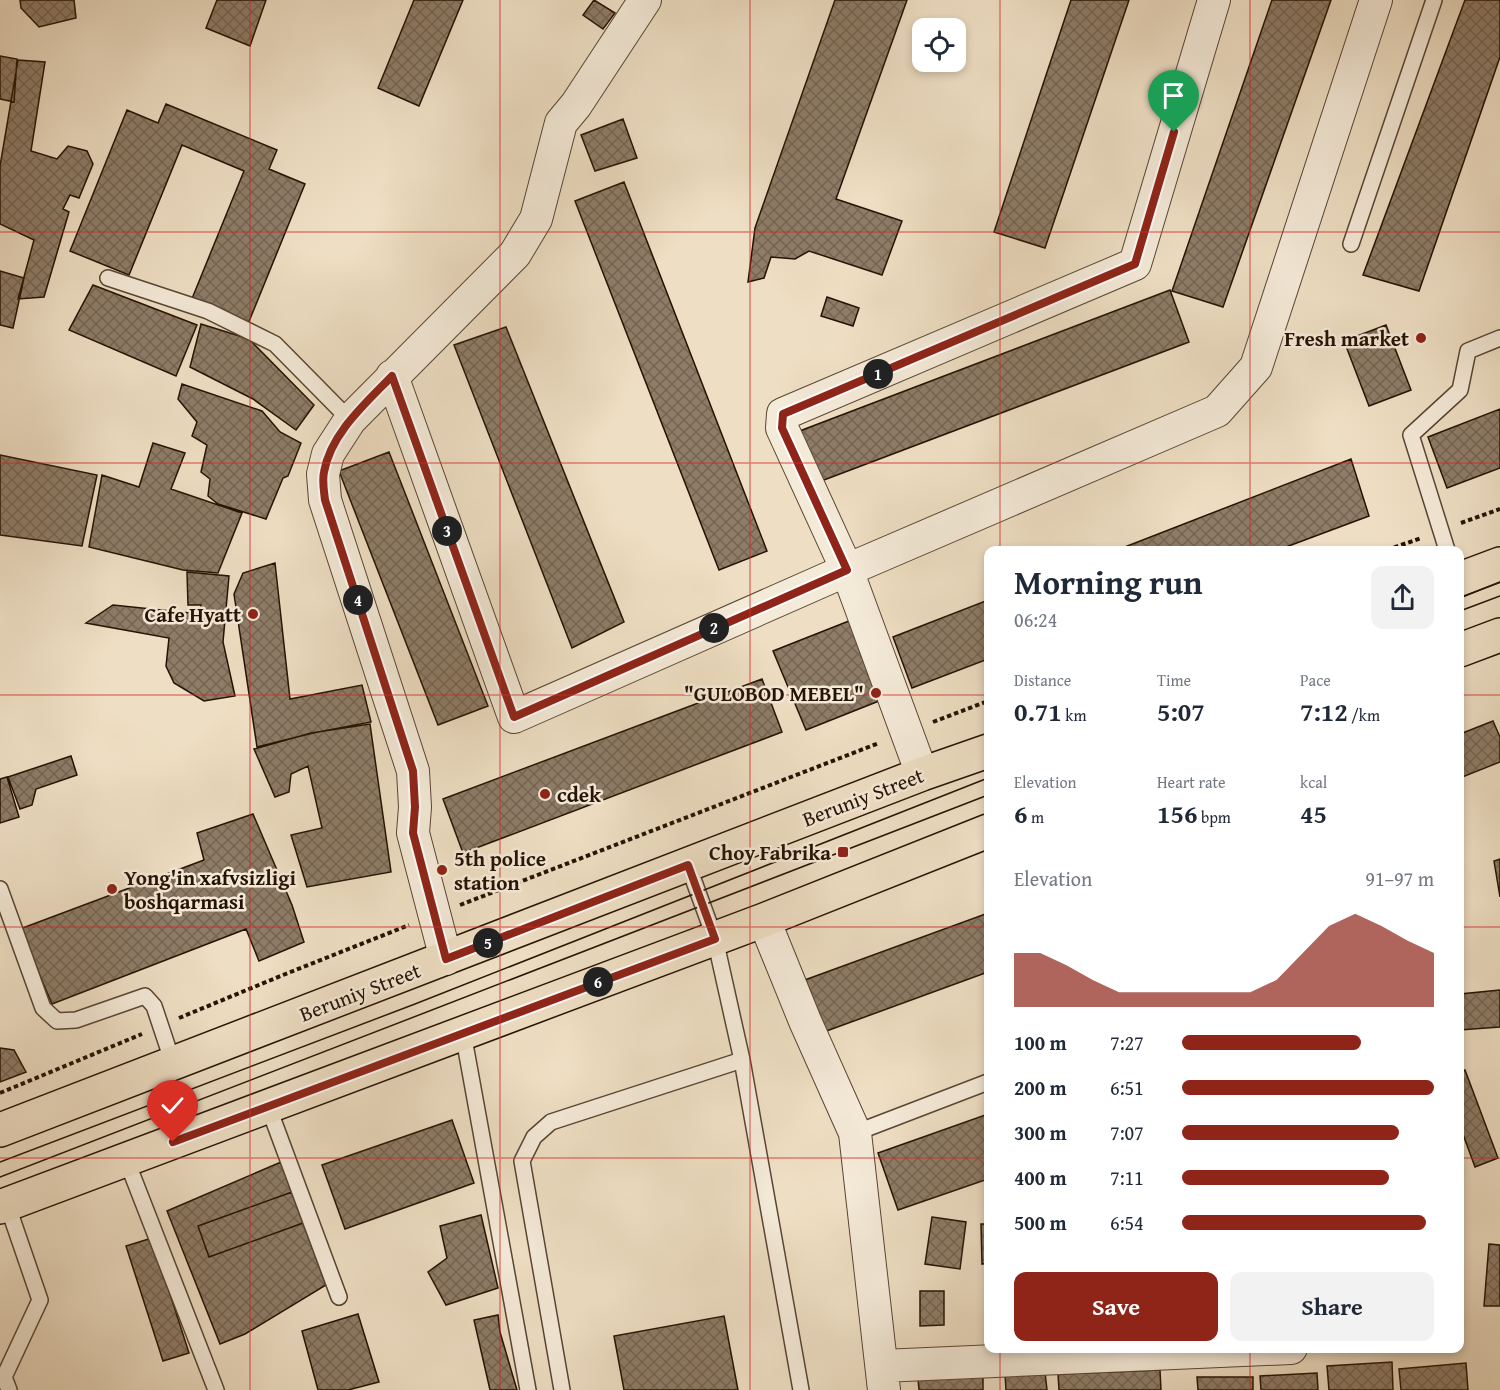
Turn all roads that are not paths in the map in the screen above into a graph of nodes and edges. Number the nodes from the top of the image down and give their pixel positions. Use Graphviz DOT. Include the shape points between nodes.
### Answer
graph roads {
  1 [pos="645,0"];
  2 [pos="1214,0"];
  3 [pos="1376,0"];
  4 [pos="1434,0"];
  5 [pos="1351,244"];
  6 [pos="108,278"];
  7 [pos="1500,338"];
  8 [pos="392,376"];
  9 [pos="350,420"];
  10 [pos="1446,546"];
  11 [pos="1500,564"];
  12 [pos="847,570"];
  13 [pos="1464,578"];
  14 [pos="1500,635"];
  15 [pos="1464,648"];
  16 [pos="984,752"];
  17 [pos="922,774"];
  18 [pos="984,833"];
  19 [pos="688,865"];
  20 [pos="0,889"];
  21 [pos="764,920"];
  22 [pos="715,939"];
  23 [pos="446,959"];
  24 [pos="463,1033"];
  25 [pos="742,1060"];
  26 [pos="173,1063"];
  27 [pos="984,1084"];
  28 [pos="268,1106"];
  29 [pos="0,1130"];
  30 [pos="855,1133"];
  31 [pos="126,1159"];
  32 [pos="3,1206"];
  33 [pos="339,1297"];
  34 [pos="1223,1353"];
  35 [pos="883,1378"];
  36 [pos="4,1382"];
  37 [pos="216,1390"];
  38 [pos="528,1390"];
  39 [pos="562,1390"];
  40 [pos="801,1390"];
  1 -- 8 [label="street" via="561,123 536,219 515,254"];
  2 -- 12 [label="street" via="1135,264 783,414 782,428"];
  3 -- 12 [label="street" via="1256,367 1217,411"];
  4 -- 5 [label="lane"];
  6 -- 9 [label="lane" via="208,311 275,344"];
  7 -- 10 [label="lane" via="1468,351 1460,390 1411,435"];
  8 -- 9 [label="street"];
  8 -- 12 [label="street" via="514,717"];
  9 -- 23 [label="street" via="328,454 323,474 325,500 413,771 413,833"];
  11 -- 13 [label="main road"];
  12 -- 17 [label="street"];
  14 -- 15 [label="main road"];
  16 -- 17 [label="main road, Beruniy Street"];
  17 -- 19 [label="main road, Beruniy Street"];
  18 -- 21 [label="main road"];
  19 -- 22 [label="lane"];
  19 -- 23 [label="main road, Beruniy Street"];
  20 -- 26 [label="lane" via="43,1008 57,1021 76,1020 145,996 154,1006"];
  21 -- 22 [label="main road"];
  21 -- 30 [label="street"];
  22 -- 24 [label="main road"];
  22 -- 25 [label="lane"];
  23 -- 26 [label="main road, Beruniy Street"];
  24 -- 28 [label="main road"];
  24 -- 38 [label="lane"];
  25 -- 39 [label="lane" via="551,1122 534,1137 522,1161"];
  25 -- 40 [label="lane"];
  26 -- 29 [label="main road, Beruniy Street"];
  27 -- 30 [label="lane"];
  28 -- 31 [label="main road"];
  28 -- 33 [label="lane"];
  30 -- 35 [label="street"];
  31 -- 32 [label="main road"];
  31 -- 37 [label="lane"];
  32 -- 36 [label="lane" via="40,1300"];
  34 -- 35 [label="street"];
}
